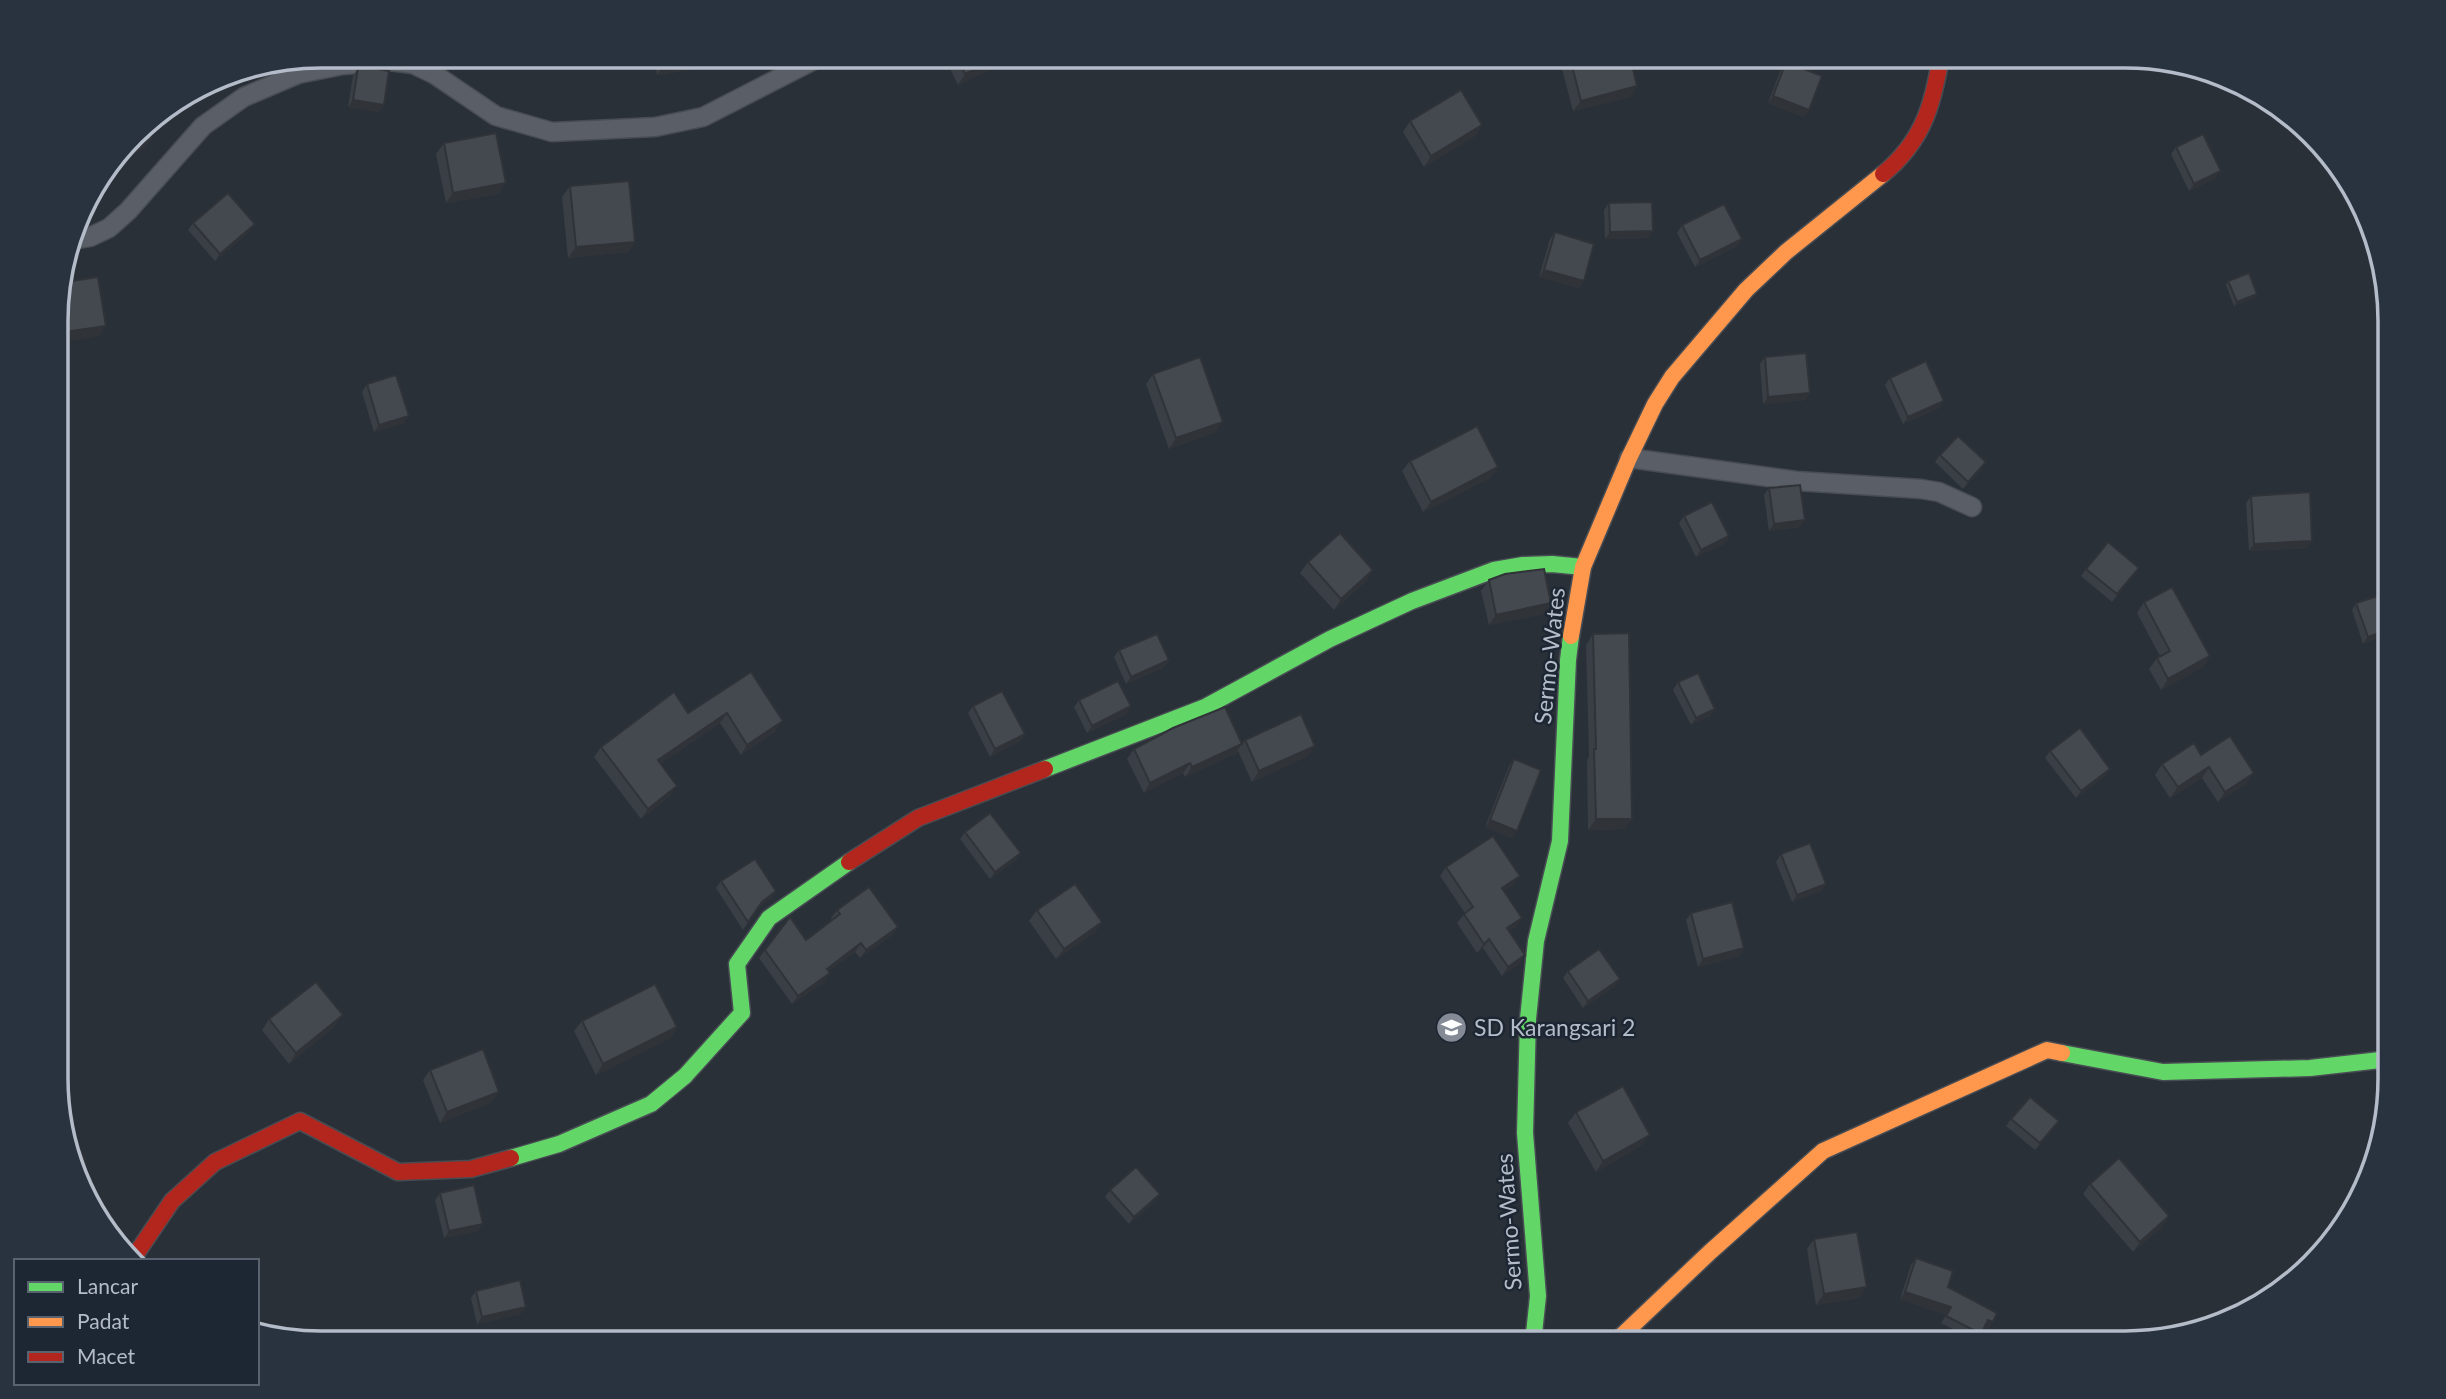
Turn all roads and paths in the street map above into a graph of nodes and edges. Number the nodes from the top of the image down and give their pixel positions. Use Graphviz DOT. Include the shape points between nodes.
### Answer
graph roads {
  1 [pos="329,68"];
  2 [pos="421,68"];
  3 [pos="799,68"];
  4 [pos="1939,68"];
  5 [pos="83,238"];
  6 [pos="1629,458"];
  7 [pos="1972,507"];
  8 [pos="1583,566"];
  9 [pos="2378,1060"];
  10 [pos="137,1252"];
  11 [pos="1534,1331"];
  12 [pos="1627,1331"];
  1 -- 5 [label="street" via="298,74 244,97 203,126 109,228"];
  2 -- 3 [label="street" via="496,116 552,132 655,127 703,117"];
  4 -- 6 [label="street, Sermo-Wates" via="1925,123 1912,145 1746,290 1672,377"];
  6 -- 7 [label="street" via="1797,481 1922,488"];
  6 -- 8 [label="street, Sermo-Wates"];
  8 -- 10 [label="street" via="1504,569 1412,601 1330,639 1205,707 918,818 769,918 737,964 742,1013 685,1076 651,1104 559,1144 496,1162 471,1169 410,1172 398,1172 300,1121 215,1161 172,1200"];
  8 -- 11 [label="street, Sermo-Wates" via="1569,660 1560,841 1536,941 1528,1019 1525,1133 1538,1296"];
  9 -- 12 [label="street" via="2310,1068 2163,1072 2048,1050 1823,1152"];
}
